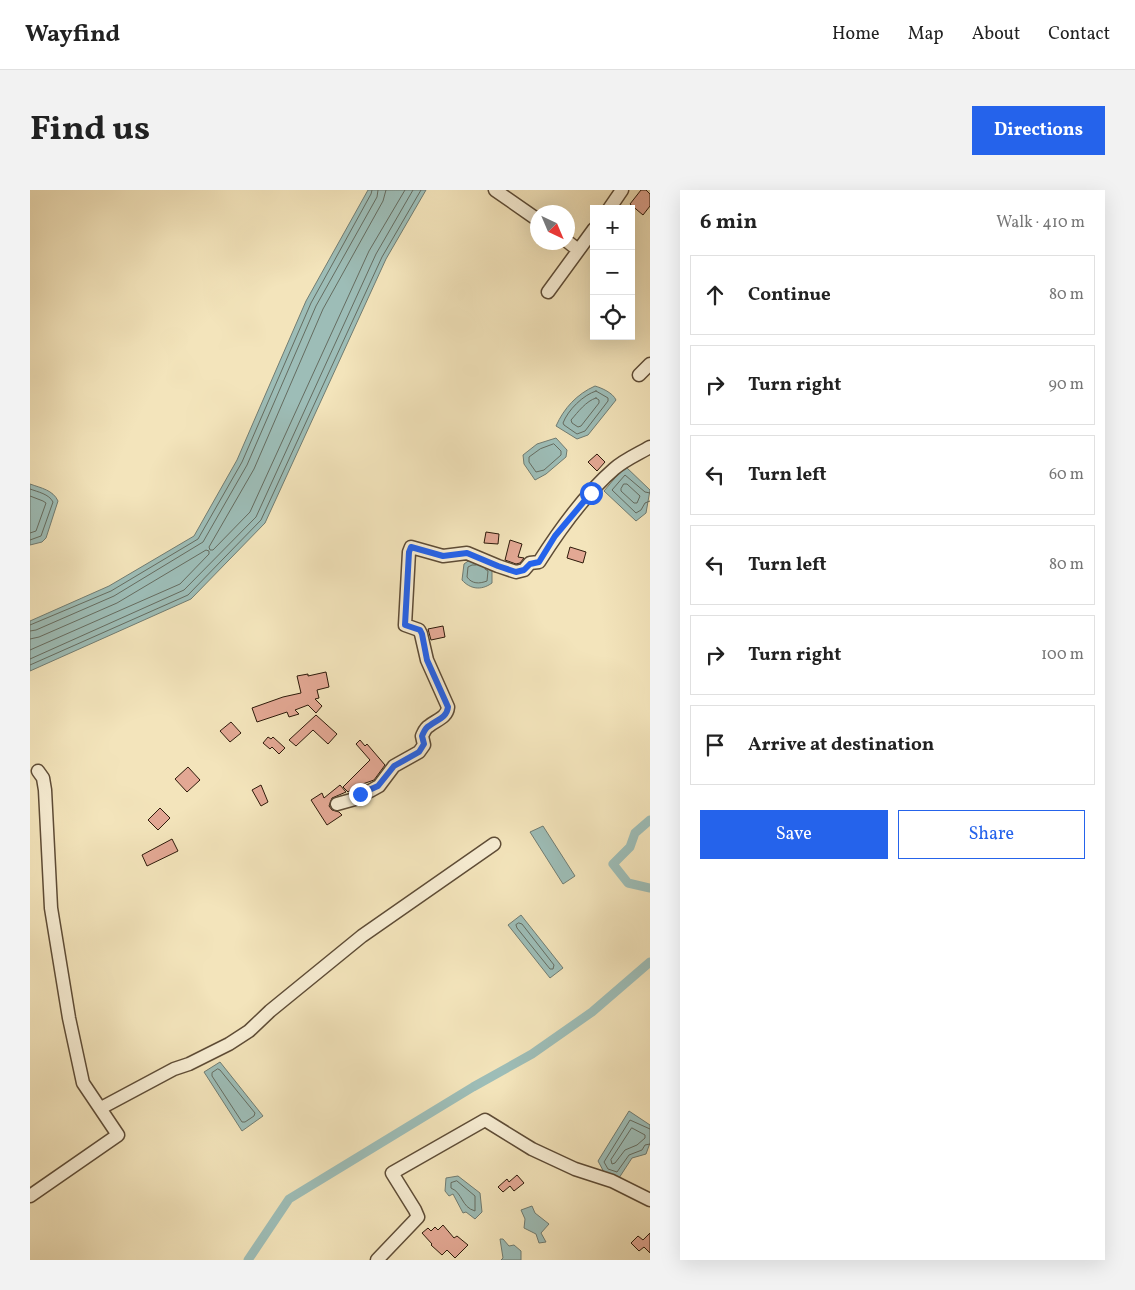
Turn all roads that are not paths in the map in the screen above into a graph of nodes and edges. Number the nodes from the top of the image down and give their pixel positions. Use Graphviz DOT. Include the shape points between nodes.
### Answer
graph roads {
  1 [pos="495,190"];
  2 [pos="622,190"];
  3 [pos="611,205"];
  4 [pos="530,214"];
  5 [pos="590,234"];
  6 [pos="575,248"];
  7 [pos="578,250"];
  8 [pos="548,292"];
  9 [pos="650,364"];
  10 [pos="639,375"];
  11 [pos="650,446"];
  12 [pos="38,771"];
  13 [pos="337,804"];
  14 [pos="494,844"];
  15 [pos="100,1108"];
  16 [pos="30,1196"];
  17 [pos="650,1200"];
  18 [pos="377,1260"];
  1 -- 4 [label="street"];
  2 -- 3 [label="street"];
  5 -- 7 [label="street"];
  6 -- 7 [label="street"];
  7 -- 8 [label="street"];
  9 -- 10 [label="street"];
  11 -- 13 [label="street" via="615,468 555,536 539,562 524,570 516,572 467,553 443,556 411,547 405,625 420,630 427,660 448,711 426,727 422,736 424,744 419,752 394,766 378,786 355,799"];
  12 -- 15 [label="street" via="45,790 51,908 69,1018 83,1083"];
  14 -- 15 [label="street" via="362,936 249,1031"];
  15 -- 16 [label="street" via="118,1135"];
  17 -- 18 [label="street" via="532,1149 485,1120 392,1173 418,1217"];
}
